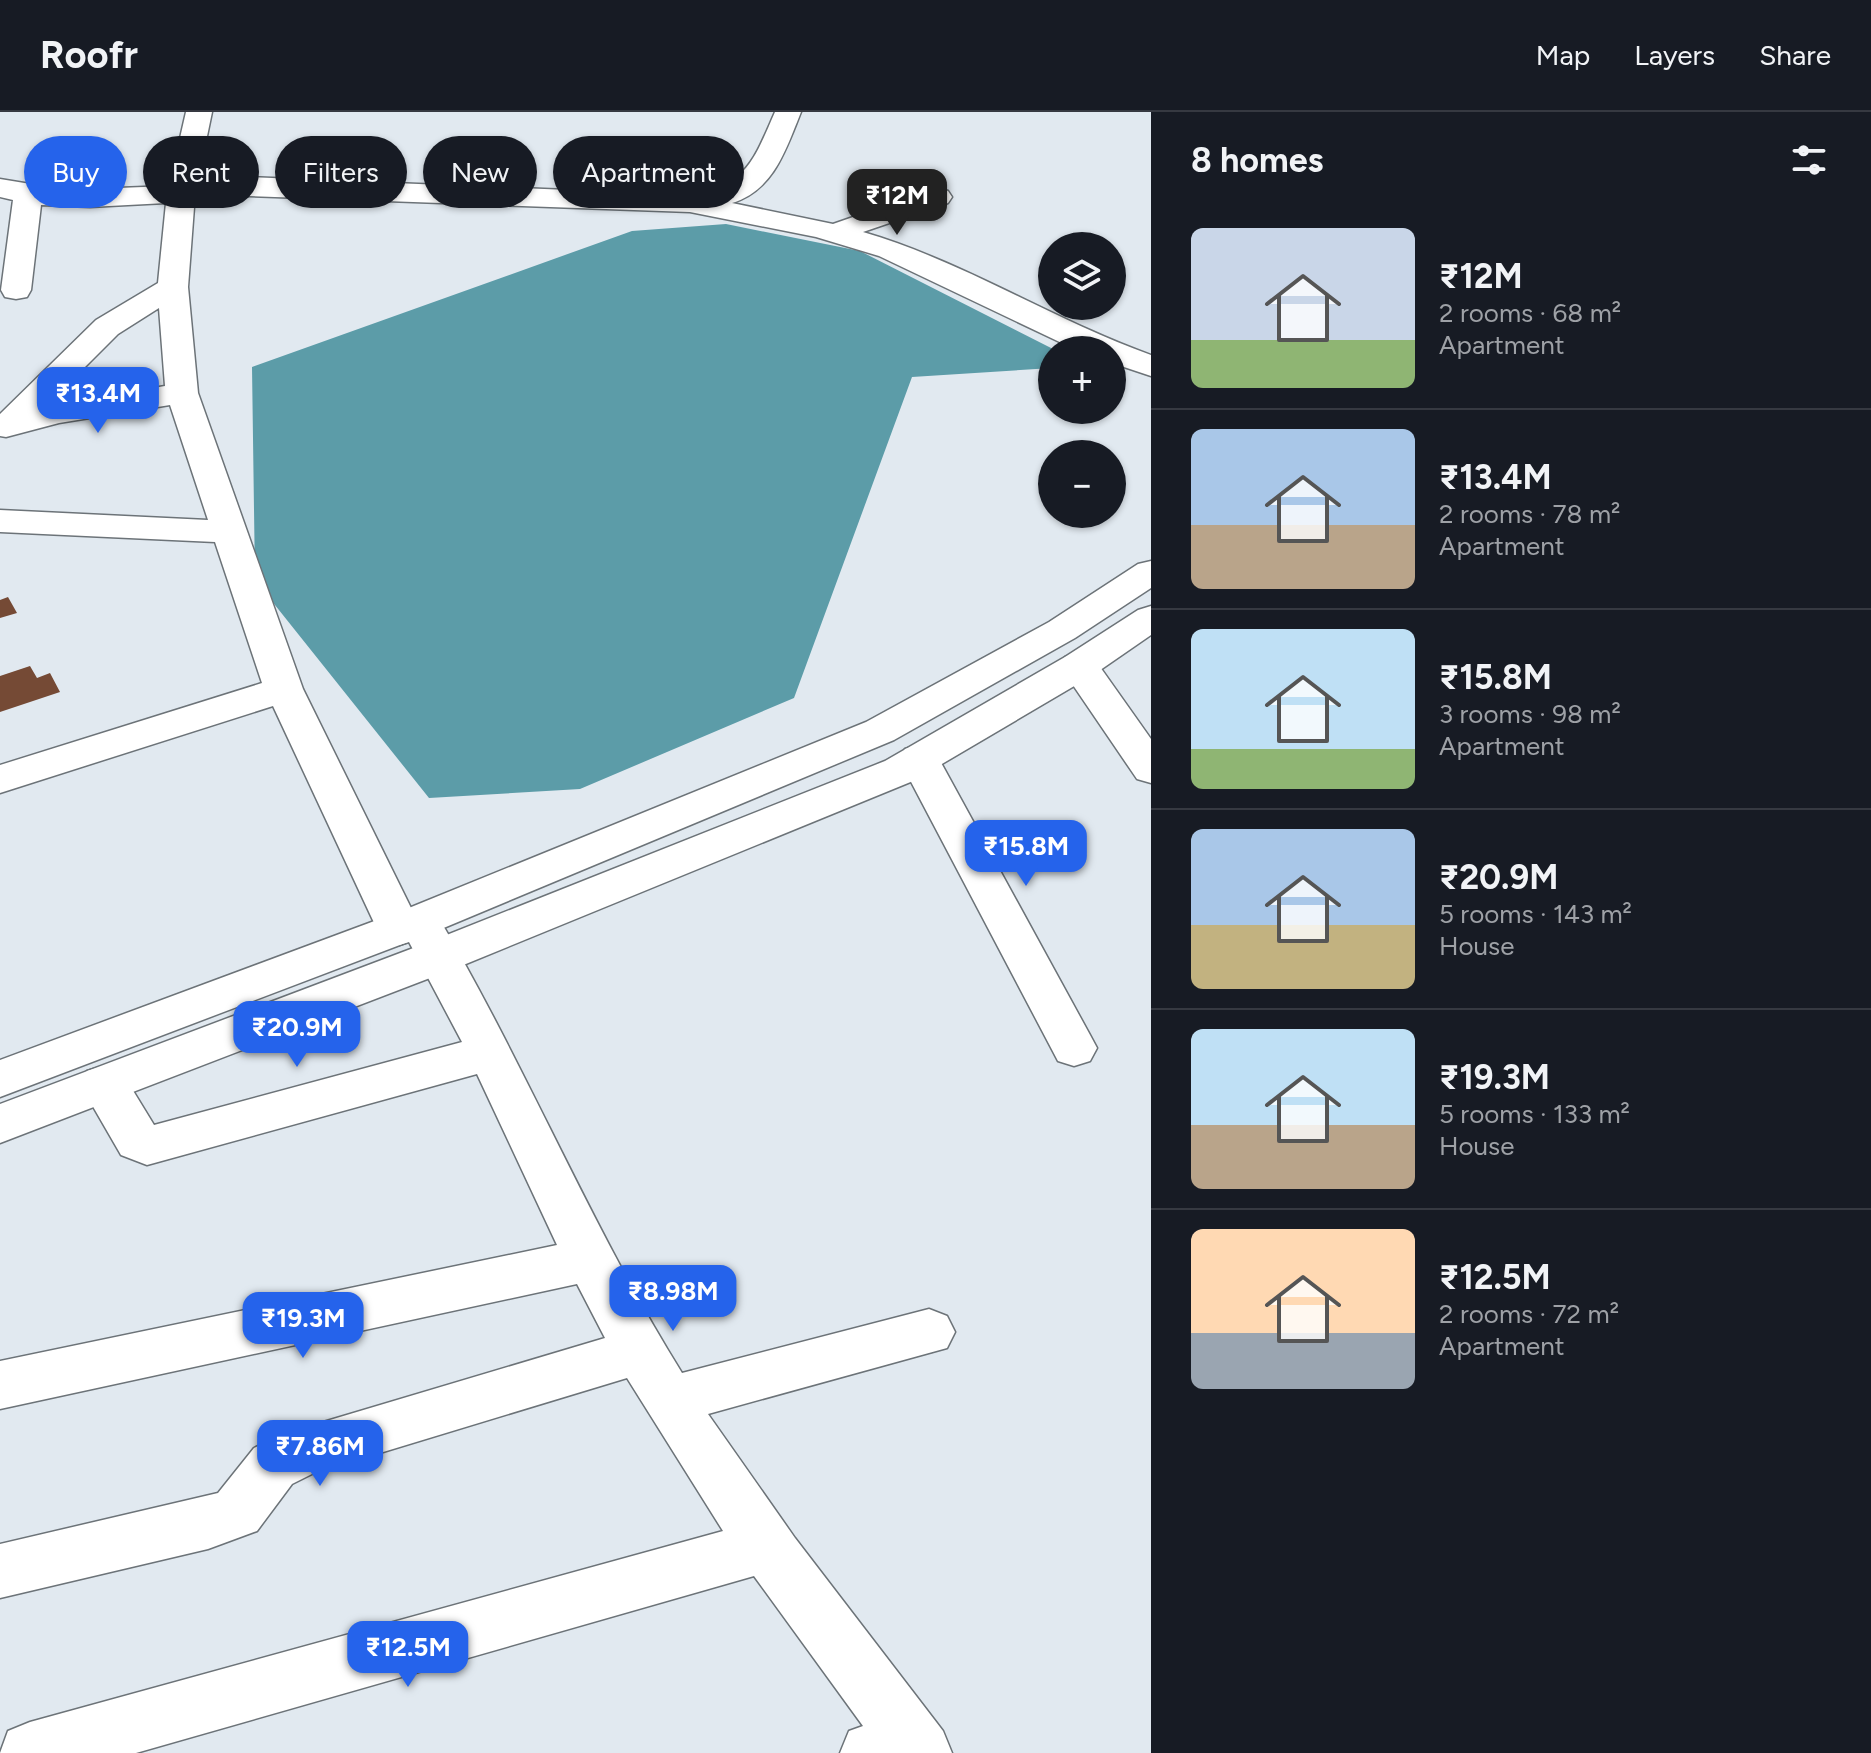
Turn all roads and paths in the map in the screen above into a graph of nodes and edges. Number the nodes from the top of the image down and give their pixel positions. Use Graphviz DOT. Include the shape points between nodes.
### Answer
graph roads {
  1 [pos="199,112"];
  2 [pos="788,112"];
  3 [pos="194,136"];
  4 [pos="744,188"];
  5 [pos="259,190"];
  6 [pos="143,191"];
  7 [pos="14,192"];
  8 [pos="938,197"];
  9 [pos="553,200"];
  10 [pos="180,208"];
  11 [pos="709,208"];
  12 [pos="837,233"];
  13 [pos="173,287"];
  14 [pos="16,290"];
  15 [pos="1068,336"];
  16 [pos="1126,357"];
  17 [pos="1151,366"];
  18 [pos="182,393"];
  19 [pos="3,428"];
  20 [pos="0,521"];
  21 [pos="232,532"];
  22 [pos="1151,572"];
  23 [pos="1151,618"];
  24 [pos="1079,666"];
  25 [pos="284,689"];
  26 [pos="919,759"];
  27 [pos="1151,769"];
  28 [pos="0,779"];
  29 [pos="419,935"];
  30 [pos="1074,1048"];
  31 [pos="490,1052"];
  32 [pos="0,1079"];
  33 [pos="104,1084"];
  34 [pos="0,1124"];
  35 [pos="589,1260"];
  36 [pos="929,1332"];
  37 [pos="639,1351"];
  38 [pos="0,1385"];
  39 [pos="669,1400"];
  40 [pos="764,1546"];
  41 [pos="0,1571"];
  42 [pos="902,1749"];
  43 [pos="30,1753"];
  1 -- 3 [label="street"];
  2 -- 4 [label="street" via="761,174"];
  5 -- 9 [label="street"];
  6 -- 7 [label="street" via="60,198"];
  7 -- 14 [label="street"];
  8 -- 12 [label="street"];
  10 -- 13 [label="street"];
  11 -- 12 [label="street"];
  12 -- 15 [label="street" via="911,259"];
  13 -- 18 [label="street"];
  13 -- 19 [label="street" via="107,327"];
  16 -- 17 [label="street"];
  18 -- 19 [label="street"];
  18 -- 21 [label="street"];
  20 -- 21 [label="street"];
  21 -- 25 [label="street"];
  22 -- 29 [label="street" via="1062,630 880,731"];
  23 -- 24 [label="street"];
  24 -- 26 [label="street"];
  24 -- 27 [label="street"];
  25 -- 28 [label="street"];
  25 -- 29 [label="street"];
  26 -- 29 [label="street" via="899,771"];
  26 -- 30 [label="street"];
  29 -- 31 [label="street"];
  29 -- 32 [label="street"];
  29 -- 33 [label="street"];
  31 -- 33 [label="street" via="147,1146 138,1141"];
  31 -- 35 [label="street"];
  33 -- 34 [label="street"];
  35 -- 37 [label="street"];
  35 -- 38 [label="street"];
  36 -- 39 [label="street"];
  37 -- 39 [label="street"];
  37 -- 41 [label="street" via="302,1452 273,1466 237,1513 208,1523"];
  39 -- 40 [label="street"];
  40 -- 42 [label="street"];
  40 -- 43 [label="street"];
}
